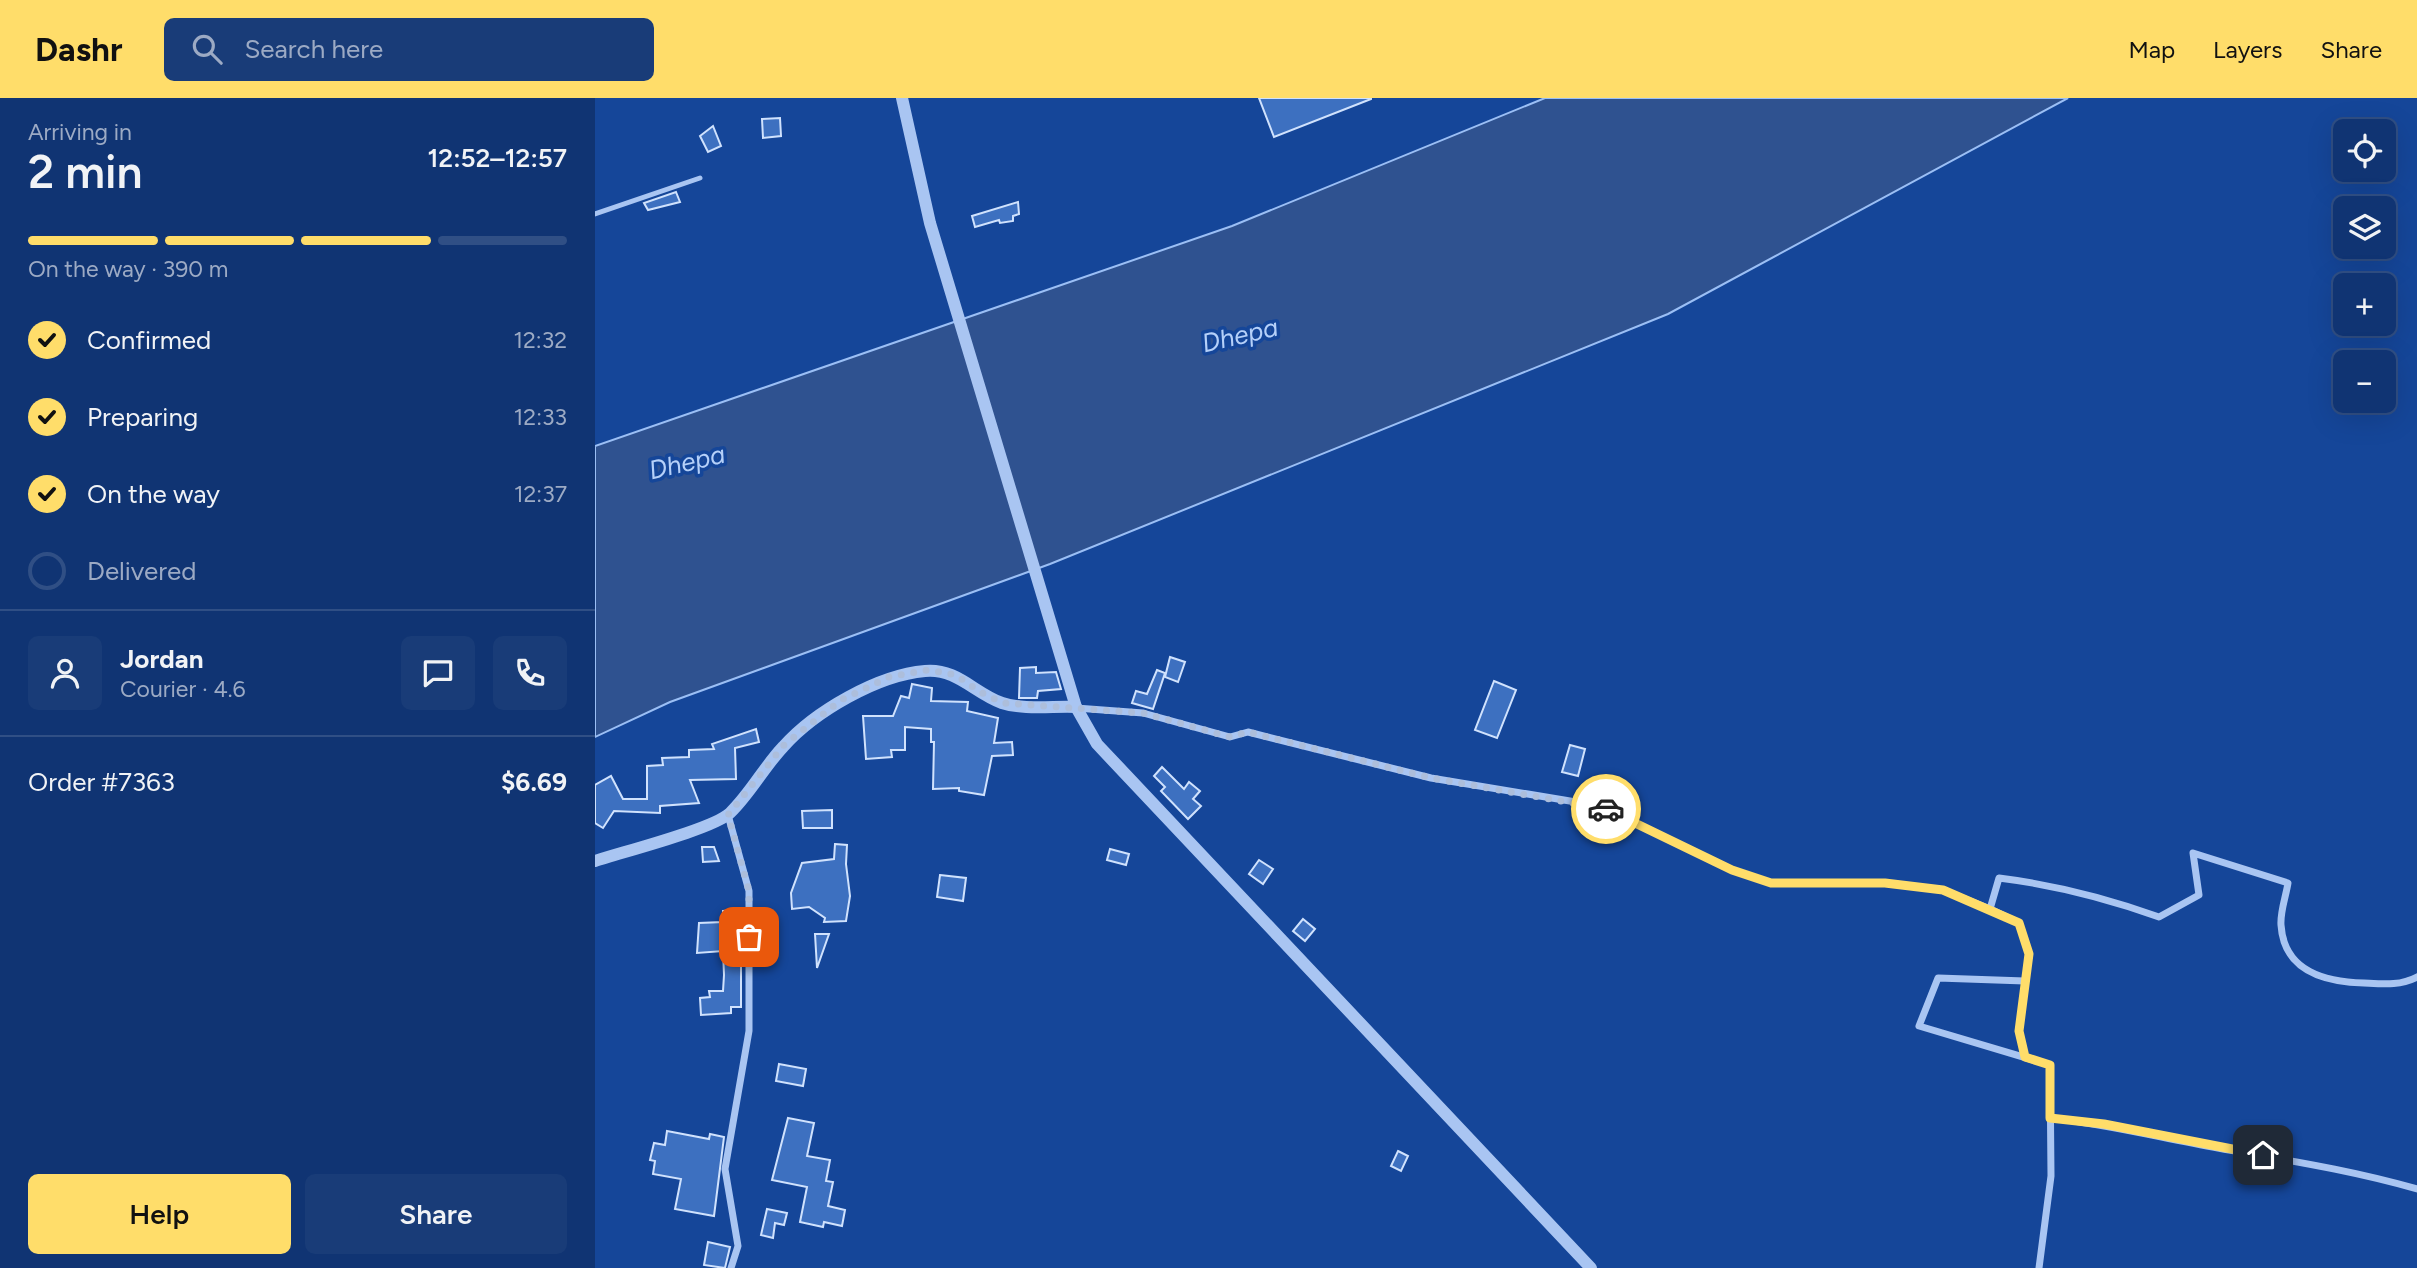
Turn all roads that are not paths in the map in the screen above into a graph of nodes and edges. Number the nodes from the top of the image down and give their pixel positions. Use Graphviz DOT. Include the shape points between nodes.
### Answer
graph roads {
  1 [pos="902,98"];
  2 [pos="700,178"];
  3 [pos="595,214"];
  4 [pos="1076,708"];
  5 [pos="728,815"];
  6 [pos="595,861"];
  7 [pos="1990,909"];
  8 [pos="2417,977"];
  9 [pos="2025,981"];
  10 [pos="2025,1057"];
  11 [pos="2050,1118"];
  12 [pos="2417,1189"];
  13 [pos="731,1268"];
  14 [pos="1591,1268"];
  15 [pos="2039,1268"];
  1 -- 4 [label="street" via="930,223"];
  2 -- 3 [label="lane"];
  4 -- 5 [label="street" via="1003,703 956,675 928,670 889,677 841,700 784,745"];
  4 -- 7 [label="street" via="1143,713 1230,737 1248,732 1431,778 1601,806 1732,870 1771,883 1885,883 1932,888"];
  4 -- 14 [label="street" via="1097,744"];
  5 -- 6 [label="street"];
  5 -- 13 [label="street" via="749,891 749,1031 725,1169 738,1246"];
  7 -- 8 [label="street" via="1999,878 2048,884 2159,916 2199,895 2193,853 2288,883 2280,924 2292,956 2307,973 2349,982 2404,984"];
  7 -- 9 [label="street" via="2019,923 2029,954"];
  9 -- 10 [label="street" via="2019,1031"];
  9 -- 10 [label="street" via="1938,978 1919,1026"];
  10 -- 11 [label="street" via="2050,1065"];
  11 -- 12 [label="street" via="2357,1172"];
  11 -- 15 [label="street" via="2051,1176"];
}
